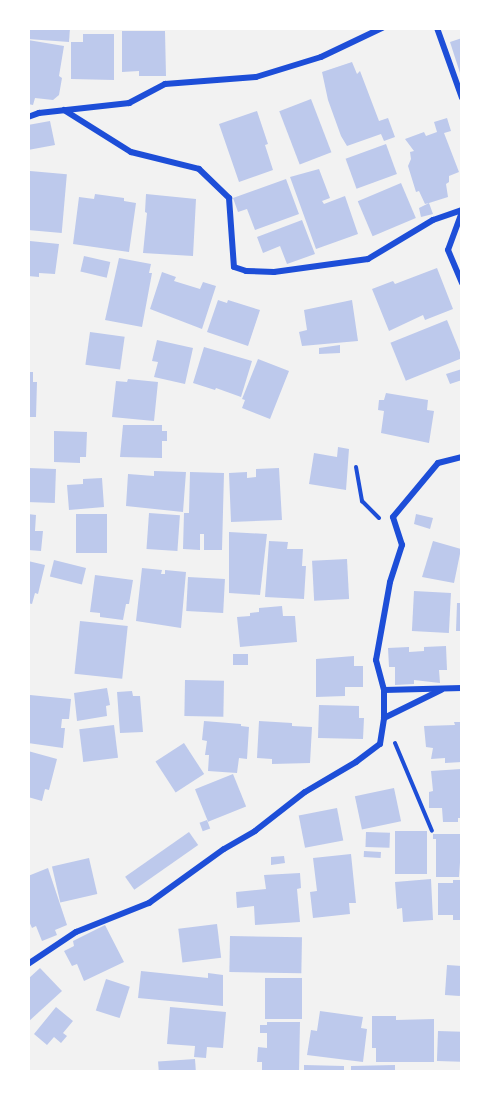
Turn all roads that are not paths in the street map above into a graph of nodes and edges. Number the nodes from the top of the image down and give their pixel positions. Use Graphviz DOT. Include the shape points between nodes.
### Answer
graph roads {
  1 [pos="382,28"];
  2 [pos="437,28"];
  3 [pos="462,99"];
  4 [pos="64,110"];
  5 [pos="28,117"];
  6 [pos="462,211"];
  7 [pos="462,283"];
  8 [pos="462,457"];
  9 [pos="462,688"];
  10 [pos="442,689"];
  11 [pos="384,690"];
  12 [pos="384,717"];
  13 [pos="28,964"];
  1 -- 4 [label="street" via="321,57 256,77 165,84 129,103"];
  2 -- 3 [label="street"];
  4 -- 5 [label="street"];
  4 -- 6 [label="street" via="131,152 199,169 229,198 234,267 246,271 274,272 368,259 433,220"];
  6 -- 7 [label="street" via="448,250"];
  8 -- 11 [label="street" via="438,463 393,517 402,545 390,582 376,660"];
  9 -- 10 [label="street"];
  10 -- 11 [label="street"];
  10 -- 12 [label="street"];
  11 -- 12 [label="street"];
  12 -- 13 [label="street" via="380,744 356,762 305,792 149,903 76,932"];
}
